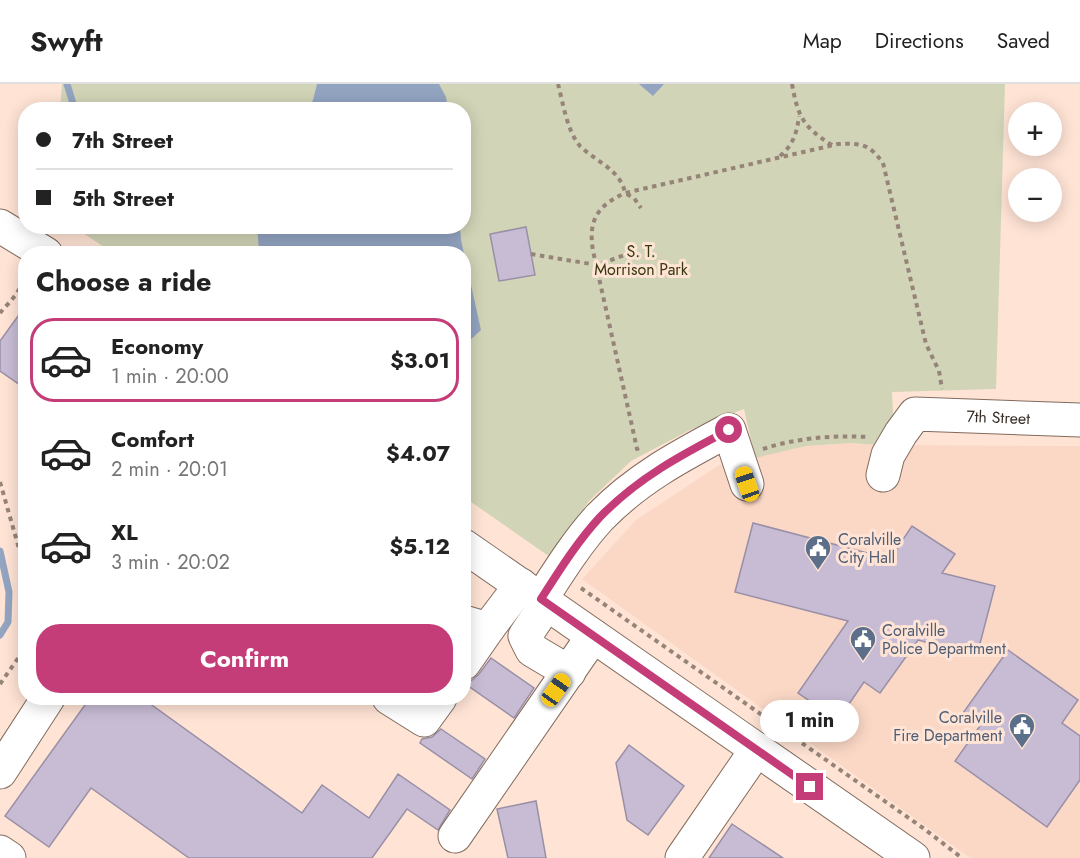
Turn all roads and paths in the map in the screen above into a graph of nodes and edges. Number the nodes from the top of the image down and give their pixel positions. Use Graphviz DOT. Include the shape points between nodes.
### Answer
graph roads {
  1 [pos="558,84"];
  2 [pos="792,84"];
  3 [pos="799,115"];
  4 [pos="833,145"];
  5 [pos="777,158"];
  6 [pos="625,193"];
  7 [pos="641,208"];
  8 [pos="0,226"];
  9 [pos="19,246"];
  10 [pos="531,254"];
  11 [pos="625,255"];
  12 [pos="597,265"];
  13 [pos="18,289"];
  14 [pos="0,313"];
  15 [pos="942,392"];
  16 [pos="1080,420"];
  17 [pos="876,438"];
  18 [pos="647,443"];
  19 [pos="759,450"];
  20 [pos="883,475"];
  21 [pos="0,482"];
  22 [pos="747,484"];
  23 [pos="18,545"];
  24 [pos="471,551"];
  25 [pos="578,594"];
  26 [pos="536,596"];
  27 [pos="476,625"];
  28 [pos="593,636"];
  29 [pos="471,641"];
  30 [pos="18,658"];
  31 [pos="569,672"];
  32 [pos="0,684"];
  33 [pos="43,705"];
  34 [pos="400,705"];
  35 [pos="435,705"];
  36 [pos="757,749"];
  37 [pos="0,772"];
  38 [pos="455,836"];
  39 [pos="0,852"];
  40 [pos="9,858"];
  41 [pos="682,858"];
  42 [pos="913,858"];
  43 [pos="962,858"];
  1 -- 6 [label="path" via="573,134 580,145 618,177"];
  2 -- 3 [label="path"];
  3 -- 4 [label="path"];
  3 -- 5 [label="path" via="795,139"];
  4 -- 5 [label="path"];
  4 -- 15 [label="path" via="866,146 883,163 926,344 939,371"];
  5 -- 6 [label="path"];
  6 -- 7 [label="path"];
  6 -- 12 [label="path" via="595,217 591,237"];
  8 -- 9 [label="street"];
  10 -- 12 [label="path"];
  11 -- 12 [label="path"];
  12 -- 18 [label="path" via="637,449"];
  13 -- 14 [label="path"];
  16 -- 20 [label="street, 7th Street" via="915,414 888,455"];
  17 -- 19 [label="path" via="805,440"];
  21 -- 23 [label="path"];
  22 -- 26 [label="street" via="729,430 672,460 634,487 600,518"];
  24 -- 26 [label="street"];
  25 -- 43 [label="path" via="581,588 591,594"];
  26 -- 27 [label="street"];
  26 -- 28 [label="street"];
  26 -- 31 [label="street" via="525,636 532,650"];
  27 -- 29 [label="street"];
  28 -- 31 [label="street"];
  28 -- 36 [label="street"];
  30 -- 32 [label="path"];
  31 -- 38 [label="street"];
  33 -- 37 [label="street"];
  34 -- 35 [label="street" via="424,720"];
  36 -- 41 [label="street"];
  36 -- 42 [label="street"];
  39 -- 40 [label="street"];
}
